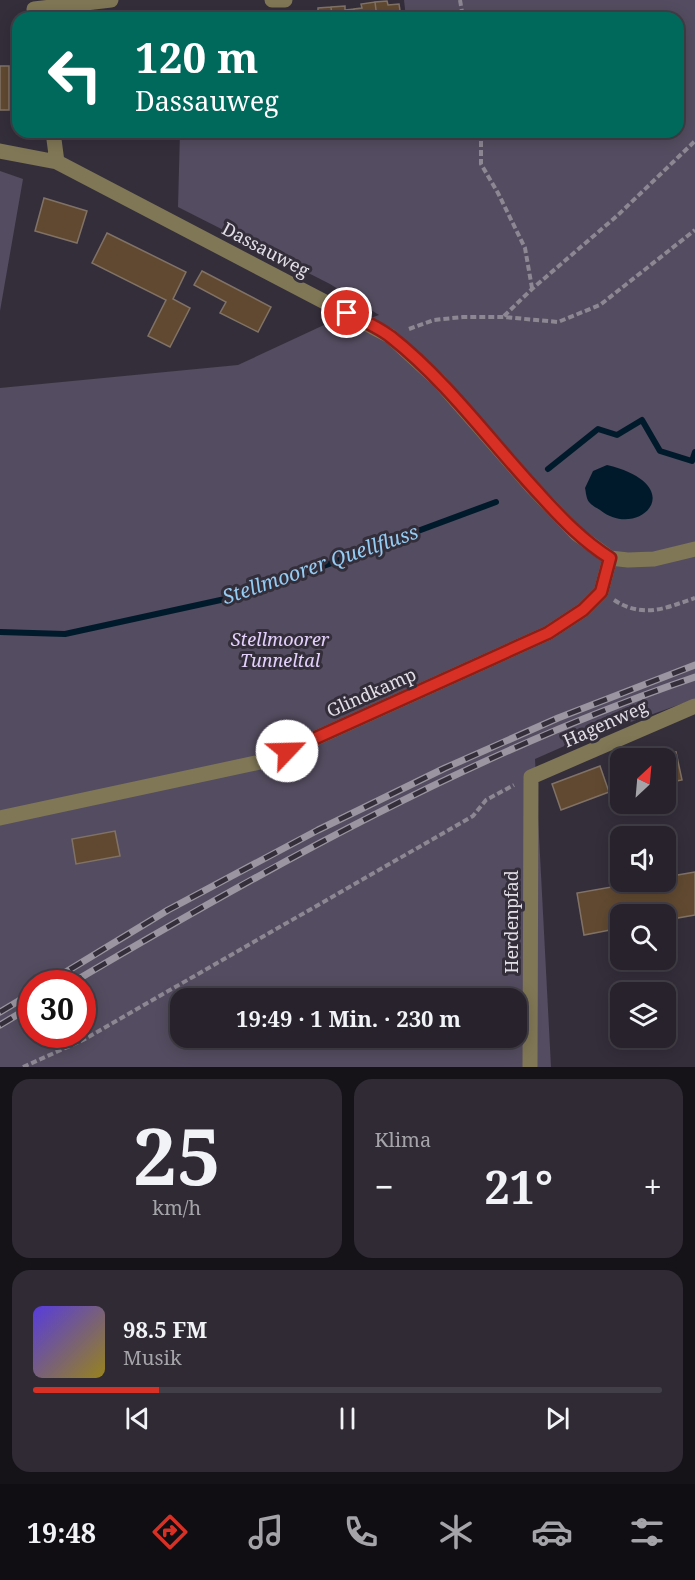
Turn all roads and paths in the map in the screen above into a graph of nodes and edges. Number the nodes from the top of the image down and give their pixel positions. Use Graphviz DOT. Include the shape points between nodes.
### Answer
graph roads {
  1 [pos="111,0"];
  2 [pos="272,0"];
  3 [pos="285,0"];
  4 [pos="34,9"];
  5 [pos="54,138"];
  6 [pos="481,138"];
  7 [pos="695,141"];
  8 [pos="0,151"];
  9 [pos="57,162"];
  10 [pos="695,230"];
  11 [pos="532,289"];
  12 [pos="504,317"];
  13 [pos="390,336"];
  14 [pos="695,549"];
  15 [pos="610,558"];
  16 [pos="601,592"];
  17 [pos="695,598"];
  18 [pos="695,706"];
  19 [pos="531,777"];
  20 [pos="0,818"];
  21 [pos="23,1067"];
  22 [pos="530,1067"];
  1 -- 4 [label="street"];
  2 -- 3 [label="street"];
  5 -- 9 [label="street"];
  6 -- 11 [label="path" via="481,165 525,248"];
  7 -- 11 [label="path" via="618,215"];
  8 -- 9 [label="street, Dassauweg"];
  9 -- 13 [label="street, Dassauweg"];
  10 -- 12 [label="path" via="600,305 558,322"];
  11 -- 12 [label="path"];
  12 -- 13 [label="path" via="434,320"];
  13 -- 15 [label="street, Dassauweg" via="439,381 577,534"];
  14 -- 15 [label="street" via="654,559"];
  15 -- 16 [label="street"];
  16 -- 17 [label="path" via="623,606 646,612"];
  16 -- 20 [label="street, Glindkamp" via="583,610 548,633 265,761"];
  18 -- 19 [label="street, Hagenweg"];
  19 -- 21 [label="path" via="486,800 473,816 93,1035"];
  19 -- 22 [label="street, Herdenpfad"];
}
